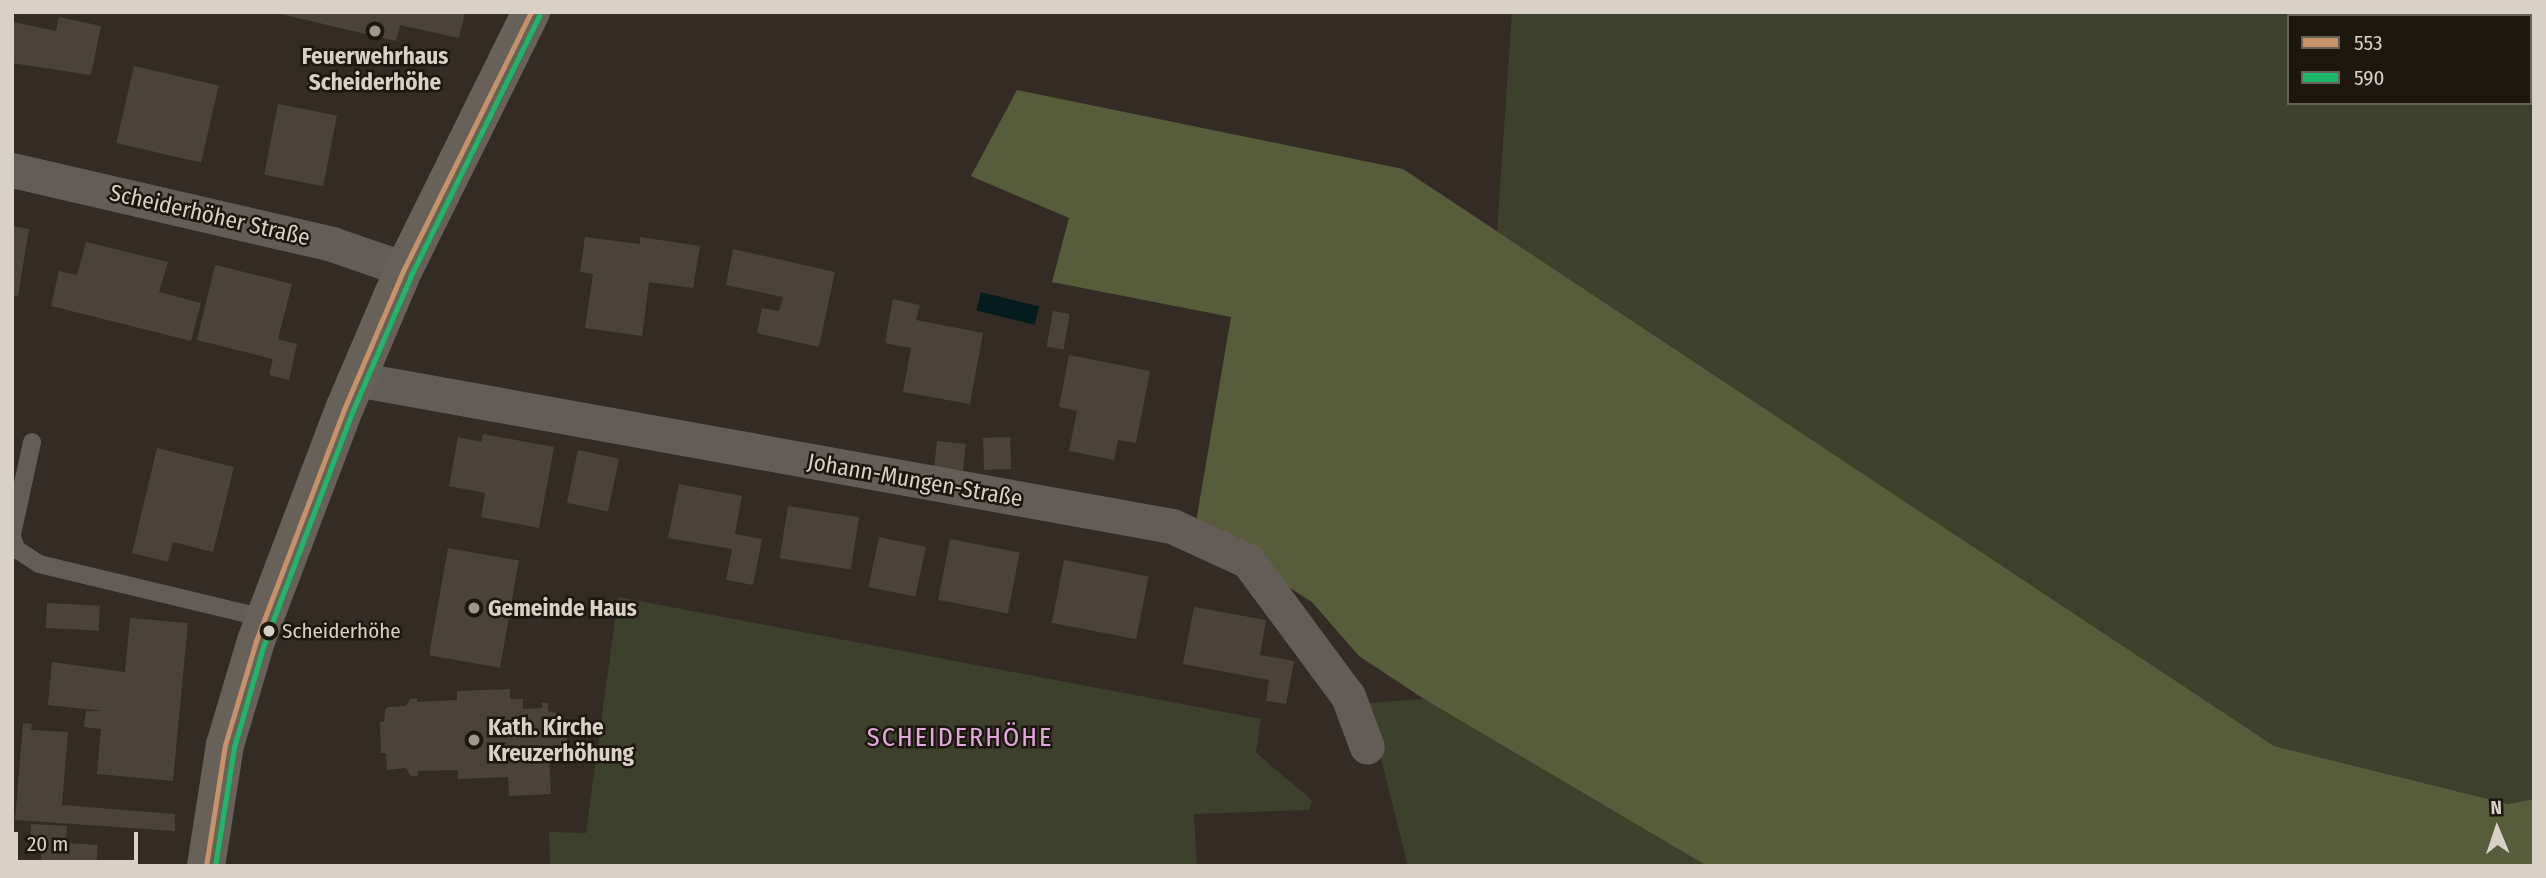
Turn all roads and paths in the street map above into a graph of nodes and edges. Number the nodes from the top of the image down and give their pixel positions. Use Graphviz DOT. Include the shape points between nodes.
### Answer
graph roads {
  1 [pos="531,12"];
  2 [pos="12,170"];
  3 [pos="404,269"];
  4 [pos="356,379"];
  5 [pos="32,442"];
  6 [pos="12,536"];
  7 [pos="264,618"];
  8 [pos="1367,747"];
  9 [pos="206,866"];
  1 -- 3 [label="main road"];
  2 -- 3 [label="street, Scheiderhöher Straße" via="332,244"];
  3 -- 4 [label="main road"];
  4 -- 7 [label="main road"];
  4 -- 8 [label="street, Johann-Mungen-Straße" via="1172,526 1248,561 1348,696"];
  5 -- 6 [label="lane"];
  6 -- 7 [label="lane" via="16,549 38,564"];
  7 -- 9 [label="main road" via="225,745"];
}
